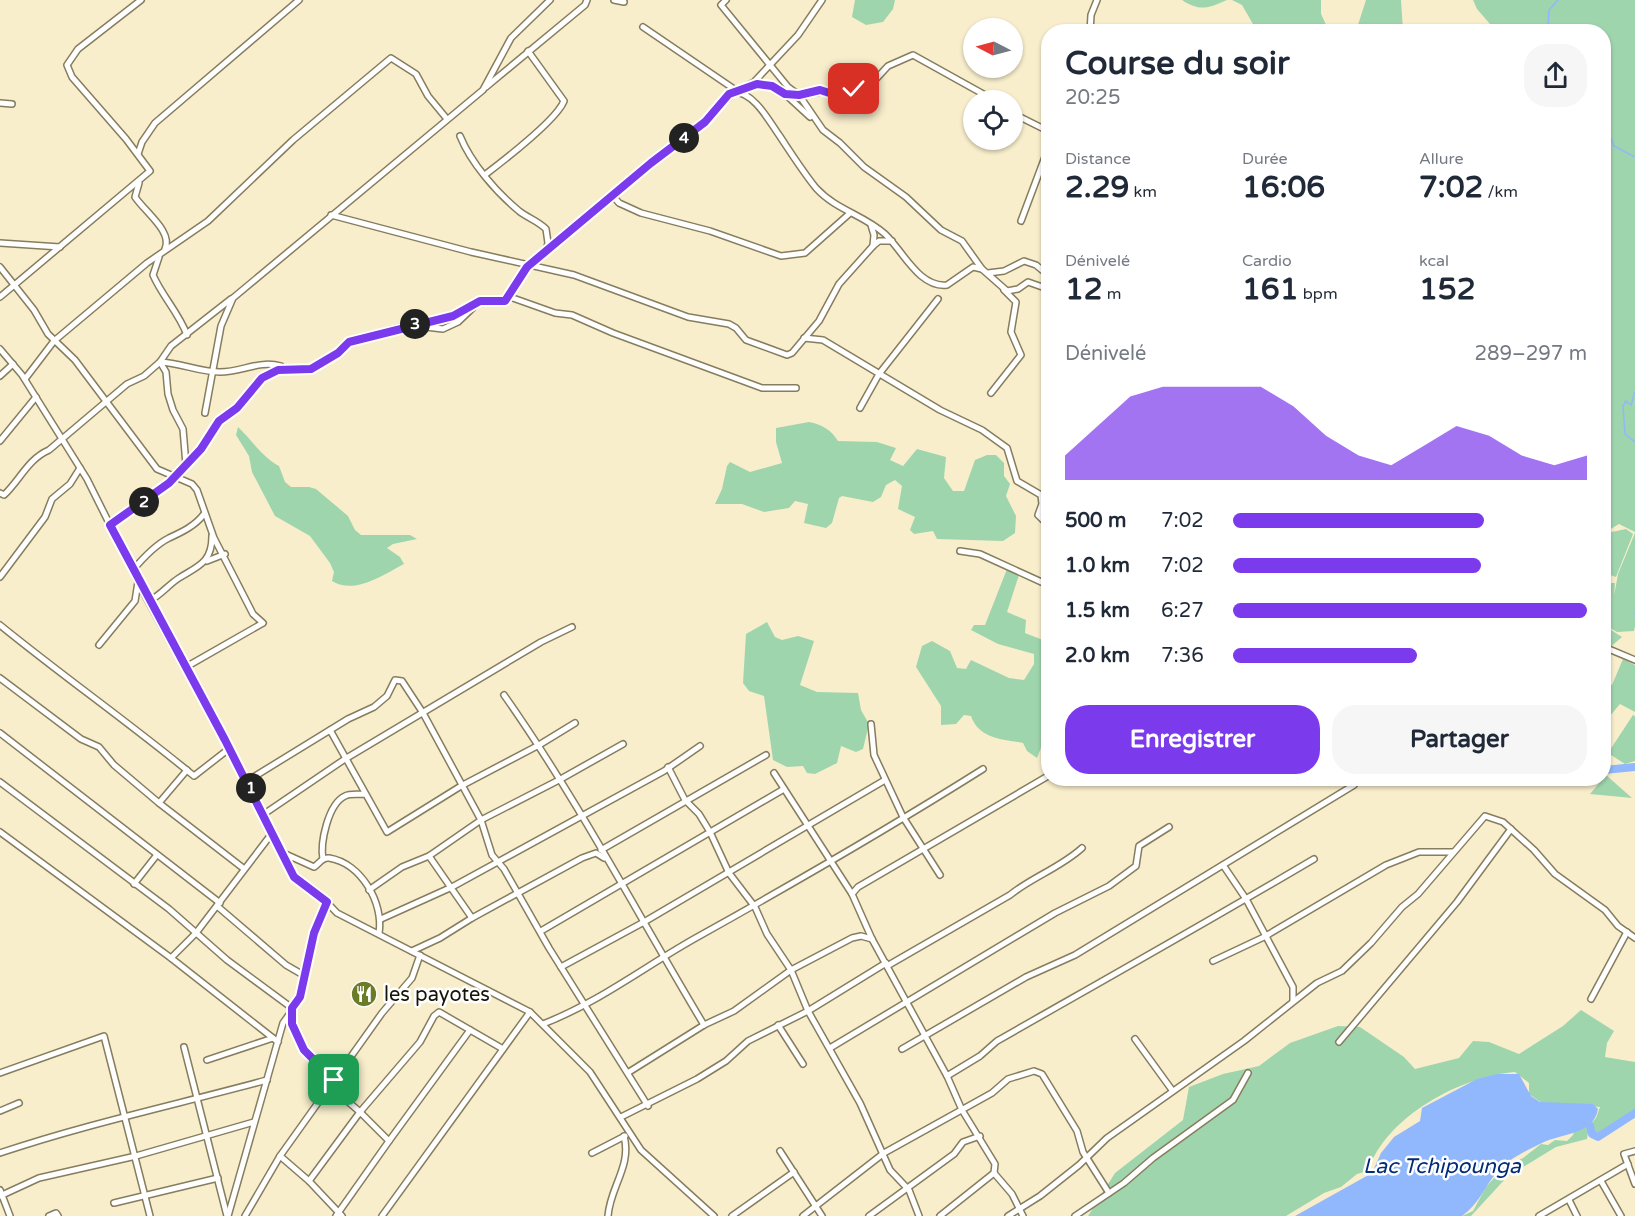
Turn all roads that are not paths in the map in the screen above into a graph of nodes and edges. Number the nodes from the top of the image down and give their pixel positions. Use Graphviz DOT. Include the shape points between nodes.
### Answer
graph roads {
  1 [pos="141,0"];
  2 [pos="299,0"];
  3 [pos="550,0"];
  4 [pos="614,0"];
  5 [pos="726,0"];
  6 [pos="822,0"];
  7 [pos="1097,0"];
  8 [pos="588,2"];
  9 [pos="624,2"];
  10 [pos="1090,24"];
  11 [pos="643,27"];
  12 [pos="528,51"];
  13 [pos="770,62"];
  14 [pos="749,85"];
  15 [pos="483,90"];
  16 [pos="976,90"];
  17 [pos="737,91"];
  18 [pos="785,94"];
  19 [pos="799,95"];
  20 [pos="0,103"];
  21 [pos="12,104"];
  22 [pos="1023,118"];
  23 [pos="447,119"];
  24 [pos="816,122"];
  25 [pos="1041,127"];
  26 [pos="460,136"];
  27 [pos="138,154"];
  28 [pos="1041,168"];
  29 [pos="486,174"];
  30 [pos="140,181"];
  31 [pos="613,196"];
  32 [pos="849,214"];
  33 [pos="331,215"];
  34 [pos="1021,221"];
  35 [pos="870,224"];
  36 [pos="892,241"];
  37 [pos="0,243"];
  38 [pos="873,246"];
  39 [pos="60,247"];
  40 [pos="165,250"];
  41 [pos="545,253"];
  42 [pos="532,264"];
  43 [pos="0,267"];
  44 [pos="1041,270"];
  45 [pos="985,271"];
  46 [pos="14,286"];
  47 [pos="1041,287"];
  48 [pos="1003,289"];
  49 [pos="0,297"];
  50 [pos="510,297"];
  51 [pos="233,298"];
  52 [pos="938,299"];
  53 [pos="476,305"];
  54 [pos="414,324"];
  55 [pos="187,335"];
  56 [pos="804,338"];
  57 [pos="54,341"];
  58 [pos="0,349"];
  59 [pos="160,362"];
  60 [pos="13,364"];
  61 [pos="284,370"];
  62 [pos="213,372"];
  63 [pos="879,374"];
  64 [pos="0,376"];
  65 [pos="25,379"];
  66 [pos="796,388"];
  67 [pos="991,393"];
  68 [pos="36,397"];
  69 [pos="107,402"];
  70 [pos="860,408"];
  71 [pos="205,413"];
  72 [pos="61,438"];
  73 [pos="0,441"];
  74 [pos="186,465"];
  75 [pos="80,468"];
  76 [pos="175,477"];
  77 [pos="1041,495"];
  78 [pos="1,496"];
  79 [pos="204,514"];
  80 [pos="110,525"];
  81 [pos="211,530"];
  82 [pos="960,551"];
  83 [pos="225,554"];
  84 [pos="207,561"];
  85 [pos="133,570"];
  86 [pos="0,577"];
  87 [pos="138,580"];
  88 [pos="1041,582"];
  89 [pos="149,602"];
  90 [pos="0,626"];
  91 [pos="572,627"];
  92 [pos="99,645"];
  93 [pos="1611,650"];
  94 [pos="1635,660"];
  95 [pos="186,667"];
  96 [pos="0,678"];
  97 [pos="504,695"];
  98 [pos="423,713"];
  99 [pos="575,723"];
  100 [pos="871,724"];
  101 [pos="330,730"];
  102 [pos="0,733"];
  103 [pos="623,744"];
  104 [pos="538,745"];
  105 [pos="700,746"];
  106 [pos="230,748"];
  107 [pos="766,755"];
  108 [pos="345,759"];
  109 [pos="668,767"];
  110 [pos="983,769"];
  111 [pos="186,770"];
  112 [pos="774,773"];
  113 [pos="560,780"];
  114 [pos="885,780"];
  115 [pos="1041,780"];
  116 [pos="0,782"];
  117 [pos="247,782"];
  118 [pos="461,786"];
  119 [pos="1352,786"];
  120 [pos="784,789"];
  121 [pos="365,794"];
  122 [pos="685,800"];
  123 [pos="159,804"];
  124 [pos="264,814"];
  125 [pos="583,815"];
  126 [pos="903,817"];
  127 [pos="481,820"];
  128 [pos="808,825"];
  129 [pos="1168,827"];
  130 [pos="1511,829"];
  131 [pos="273,831"];
  132 [pos="0,832"];
  133 [pos="710,832"];
  134 [pos="1083,848"];
  135 [pos="923,849"];
  136 [pos="601,850"];
  137 [pos="1453,852"];
  138 [pos="283,853"];
  139 [pos="156,856"];
  140 [pos="429,856"];
  141 [pos="604,858"];
  142 [pos="323,859"];
  143 [pos="830,859"];
  144 [pos="1314,859"];
  145 [pos="497,862"];
  146 [pos="1223,865"];
  147 [pos="243,868"];
  148 [pos="729,873"];
  149 [pos="940,875"];
  150 [pos="134,884"];
  151 [pos="452,886"];
  152 [pos="621,886"];
  153 [pos="369,890"];
  154 [pos="518,893"];
  155 [pos="852,894"];
  156 [pos="1246,899"];
  157 [pos="327,902"];
  158 [pos="219,904"];
  159 [pos="755,907"];
  160 [pos="472,918"];
  161 [pos="381,919"];
  162 [pos="644,922"];
  163 [pos="541,931"];
  164 [pos="1627,932"];
  165 [pos="196,933"];
  166 [pos="379,933"];
  167 [pos="1264,937"];
  168 [pos="1635,938"];
  169 [pos="872,939"];
  170 [pos="412,951"];
  171 [pos="420,955"];
  172 [pos="171,957"];
  173 [pos="663,957"];
  174 [pos="1213,961"];
  175 [pos="886,964"];
  176 [pos="561,967"];
  177 [pos="791,970"];
  178 [pos="305,976"];
  179 [pos="1591,999"];
  180 [pos="1292,1003"];
  181 [pos="908,1004"];
  182 [pos="585,1005"];
  183 [pos="292,1008"];
  184 [pos="808,1011"];
  185 [pos="530,1012"];
  186 [pos="283,1023"];
  187 [pos="543,1024"];
  188 [pos="704,1025"];
  189 [pos="778,1025"];
  190 [pos="470,1030"];
  191 [pos="925,1037"];
  192 [pos="275,1040"];
  193 [pos="1136,1040"];
  194 [pos="1339,1042"];
  195 [pos="184,1047"];
  196 [pos="830,1048"];
  197 [pos="503,1049"];
  198 [pos="902,1049"];
  199 [pos="304,1050"];
  200 [pos="207,1060"];
  201 [pos="803,1064"];
  202 [pos="628,1072"];
  203 [pos="0,1073"];
  204 [pos="1248,1073"];
  205 [pos="947,1076"];
  206 [pos="267,1080"];
  207 [pos="334,1080"];
  208 [pos="330,1086"];
  209 [pos="1172,1090"];
  210 [pos="197,1099"];
  211 [pos="19,1103"];
  212 [pos="648,1106"];
  213 [pos="962,1110"];
  214 [pos="0,1111"];
  215 [pos="360,1112"];
  216 [pos="621,1117"];
  217 [pos="126,1119"];
  218 [pos="254,1122"];
  219 [pos="626,1135"];
  220 [pos="207,1136"];
  221 [pos="980,1136"];
  222 [pos="389,1141"];
  223 [pos="780,1151"];
  224 [pos="1635,1151"];
  225 [pos="0,1153"];
  226 [pos="884,1153"];
  227 [pos="592,1154"];
  228 [pos="136,1156"];
  229 [pos="280,1156"];
  230 [pos="1088,1157"];
  231 [pos="1628,1164"];
  232 [pos="794,1172"];
  233 [pos="994,1173"];
  234 [pos="218,1178"];
  235 [pos="309,1181"];
  236 [pos="1601,1181"];
  237 [pos="1635,1184"];
  238 [pos="909,1190"];
  239 [pos="1109,1193"];
  240 [pos="1,1194"];
  241 [pos="145,1196"];
  242 [pos="1569,1200"];
  243 [pos="114,1203"];
  244 [pos="817,1205"];
  245 [pos="1019,1207"];
  246 [pos="339,1215"];
  247 [pos="10,1216"];
  248 [pos="49,1216"];
  249 [pos="58,1216"];
  250 [pos="150,1216"];
  251 [pos="227,1216"];
  252 [pos="245,1216"];
  253 [pos="382,1216"];
  254 [pos="608,1216"];
  255 [pos="714,1216"];
  256 [pos="732,1216"];
  257 [pos="803,1216"];
  258 [pos="822,1216"];
  259 [pos="869,1216"];
  260 [pos="919,1216"];
  261 [pos="940,1216"];
  262 [pos="1008,1216"];
  263 [pos="1023,1216"];
  264 [pos="1075,1216"];
  265 [pos="1539,1216"];
  266 [pos="1577,1216"];
  267 [pos="1621,1216"];
  1 -- 27 [label="street" via="78,49 68,65 72,77"];
  2 -- 27 [label="street" via="155,123"];
  3 -- 15 [label="street" via="511,38"];
  4 -- 9 [label="street"];
  5 -- 13 [label="street" via="721,5"];
  6 -- 13 [label="street" via="798,35"];
  7 -- 10 [label="street"];
  8 -- 12 [label="street"];
  11 -- 17 [label="street"];
  12 -- 15 [label="street"];
  12 -- 29 [label="street" via="564,101 547,123"];
  13 -- 14 [label="street"];
  13 -- 19 [label="street"];
  14 -- 17 [label="street"];
  14 -- 18 [label="street" via="772,86"];
  15 -- 23 [label="street"];
  16 -- 19 [label="street" via="913,55 888,66 876,79 861,83 842,97 820,90"];
  17 -- 31 [label="street"];
  17 -- 32 [label="street" via="765,115 816,188"];
  18 -- 19 [label="street"];
  18 -- 24 [label="street"];
  19 -- 24 [label="street"];
  20 -- 21 [label="street"];
  22 -- 25 [label="street"];
  23 -- 33 [label="street"];
  23 -- 40 [label="street" via="416,74 392,58 293,140 208,221"];
  24 -- 45 [label="street" via="941,231 962,241"];
  26 -- 29 [label="street" via="467,153"];
  27 -- 30 [label="street" via="150,171"];
  28 -- 34 [label="street"];
  29 -- 41 [label="street" via="516,209 546,229"];
  30 -- 39 [label="street"];
  30 -- 40 [label="street" via="135,196 150,218 166,231"];
  31 -- 32 [label="street" via="641,213 710,231 781,256 805,253"];
  31 -- 41 [label="street"];
  32 -- 35 [label="street"];
  33 -- 42 [label="street"];
  33 -- 51 [label="street"];
  35 -- 36 [label="street"];
  35 -- 38 [label="street" via="874,228"];
  36 -- 38 [label="street" via="879,241"];
  36 -- 45 [label="street" via="914,268 937,285 947,285 969,268"];
  37 -- 39 [label="street"];
  38 -- 56 [label="street" via="839,284 819,321"];
  39 -- 46 [label="street"];
  40 -- 55 [label="street" via="156,260 153,274"];
  40 -- 57 [label="street"];
  41 -- 42 [label="street"];
  42 -- 50 [label="street"];
  42 -- 56 [label="street" via="574,275 703,322 729,324 746,340 787,355"];
  43 -- 46 [label="street"];
  44 -- 45 [label="street" via="1024,261 1004,271"];
  45 -- 48 [label="street"];
  46 -- 49 [label="street"];
  46 -- 57 [label="street"];
  47 -- 48 [label="street" via="1028,282 1012,291"];
  48 -- 67 [label="street" via="1016,302 1011,332 1021,355"];
  50 -- 53 [label="street" via="505,301 487,299"];
  50 -- 66 [label="street" via="572,315 762,388"];
  51 -- 55 [label="street"];
  51 -- 62 [label="street" via="220,326"];
  52 -- 63 [label="street"];
  53 -- 54 [label="street" via="447,318"];
  53 -- 54 [label="street" via="458,322 443,329"];
  54 -- 61 [label="street" via="349,342 311,369"];
  55 -- 59 [label="street" via="171,346"];
  56 -- 63 [label="street" via="823,340"];
  57 -- 65 [label="street"];
  57 -- 69 [label="street" via="75,360"];
  58 -- 60 [label="street"];
  59 -- 62 [label="street"];
  59 -- 69 [label="street"];
  59 -- 74 [label="street" via="166,372 173,410 183,429"];
  60 -- 64 [label="street"];
  60 -- 65 [label="street"];
  61 -- 62 [label="street" via="281,366 259,363"];
  61 -- 74 [label="street" via="262,378 237,408 219,421"];
  62 -- 71 [label="street"];
  63 -- 70 [label="street"];
  63 -- 77 [label="street" via="940,410 973,424 1007,448 1017,482"];
  65 -- 68 [label="street"];
  68 -- 72 [label="street"];
  68 -- 73 [label="street"];
  69 -- 72 [label="street"];
  69 -- 76 [label="street" via="157,469"];
  72 -- 75 [label="street"];
  72 -- 78 [label="street" via="38,454"];
  74 -- 76 [label="street"];
  75 -- 80 [label="street"];
  75 -- 86 [label="street" via="70,484 52,499 45,517"];
  76 -- 79 [label="street" via="198,490"];
  76 -- 80 [label="street"];
  79 -- 81 [label="street"];
  79 -- 85 [label="street" via="185,531 151,551"];
  80 -- 85 [label="street"];
  81 -- 83 [label="street"];
  81 -- 84 [label="street"];
  82 -- 88 [label="street" via="980,554"];
  83 -- 84 [label="street"];
  83 -- 95 [label="street" via="253,614 263,623"];
  84 -- 89 [label="street"];
  85 -- 87 [label="street"];
  87 -- 89 [label="street"];
  87 -- 92 [label="street" via="135,600"];
  89 -- 95 [label="street"];
  90 -- 111 [label="street"];
  91 -- 98 [label="street"];
  93 -- 94 [label="street"];
  95 -- 106 [label="street"];
  96 -- 123 [label="street" via="81,740 99,747"];
  97 -- 104 [label="street"];
  98 -- 101 [label="street" via="402,681 397,680 374,707"];
  98 -- 108 [label="street"];
  98 -- 118 [label="street"];
  99 -- 104 [label="street"];
  100 -- 114 [label="street" via="873,755"];
  101 -- 108 [label="street"];
  101 -- 117 [label="street"];
  102 -- 139 [label="street"];
  103 -- 113 [label="street"];
  104 -- 113 [label="street"];
  104 -- 118 [label="street"];
  105 -- 109 [label="street"];
  106 -- 111 [label="street" via="194,776"];
  106 -- 117 [label="street"];
  107 -- 122 [label="street"];
  108 -- 121 [label="street"];
  108 -- 124 [label="street"];
  109 -- 122 [label="street"];
  109 -- 125 [label="street"];
  110 -- 126 [label="street"];
  111 -- 123 [label="street"];
  112 -- 120 [label="street"];
  113 -- 125 [label="street"];
  113 -- 127 [label="street"];
  114 -- 126 [label="street"];
  114 -- 128 [label="street"];
  115 -- 135 [label="street"];
  116 -- 150 [label="street"];
  117 -- 124 [label="street"];
  118 -- 121 [label="street" via="387,832"];
  118 -- 127 [label="street"];
  119 -- 146 [label="street"];
  120 -- 128 [label="street"];
  120 -- 133 [label="street"];
  121 -- 142 [label="street" via="339,800 322,834"];
  122 -- 133 [label="street"];
  122 -- 136 [label="street"];
  123 -- 147 [label="street"];
  124 -- 131 [label="street"];
  125 -- 136 [label="street"];
  125 -- 145 [label="street"];
  126 -- 135 [label="street"];
  126 -- 143 [label="street"];
  127 -- 140 [label="street"];
  127 -- 145 [label="street" via="487,845"];
  128 -- 143 [label="street"];
  128 -- 148 [label="street"];
  129 -- 181 [label="street" via="1139,846 1136,866 1109,886 1055,914"];
  130 -- 137 [label="street" via="1485,816"];
  130 -- 164 [label="street" via="1555,874 1605,910"];
  130 -- 194 [label="street" via="1456,902"];
  131 -- 138 [label="street"];
  131 -- 147 [label="street"];
  132 -- 172 [label="street"];
  133 -- 148 [label="street"];
  133 -- 152 [label="street"];
  134 -- 175 [label="street" via="1048,873 1024,883 1010,895"];
  135 -- 149 [label="street"];
  135 -- 155 [label="street"];
  136 -- 141 [label="street"];
  137 -- 167 [label="street" via="1419,852 1386,865"];
  137 -- 180 [label="street" via="1347,966"];
  138 -- 142 [label="street" via="314,867"];
  138 -- 157 [label="street" via="294,877"];
  139 -- 150 [label="street"];
  139 -- 158 [label="street"];
  140 -- 151 [label="street"];
  140 -- 153 [label="street" via="402,867"];
  141 -- 152 [label="street"];
  141 -- 154 [label="street" via="588,855"];
  142 -- 153 [label="street" via="330,858 349,867"];
  143 -- 155 [label="street"];
  143 -- 159 [label="street"];
  144 -- 156 [label="street"];
  145 -- 151 [label="street"];
  145 -- 154 [label="street"];
  146 -- 156 [label="street"];
  146 -- 191 [label="street" via="1075,955 1026,977"];
  147 -- 158 [label="street"];
  148 -- 159 [label="street"];
  148 -- 162 [label="street"];
  150 -- 165 [label="street"];
  151 -- 160 [label="street"];
  151 -- 161 [label="street"];
  152 -- 162 [label="street"];
  152 -- 163 [label="street"];
  153 -- 161 [label="street"];
  154 -- 160 [label="street"];
  154 -- 163 [label="street"];
  155 -- 169 [label="street"];
  156 -- 167 [label="street"];
  156 -- 205 [label="street" via="997,1041"];
  157 -- 166 [label="street" via="337,913"];
  157 -- 178 [label="street" via="314,933"];
  158 -- 165 [label="street"];
  158 -- 178 [label="street" via="286,965"];
  159 -- 173 [label="street"];
  159 -- 177 [label="street"];
  160 -- 170 [label="street"];
  161 -- 166 [label="street"];
  162 -- 173 [label="street"];
  162 -- 176 [label="street"];
  163 -- 176 [label="street"];
  164 -- 168 [label="street"];
  164 -- 179 [label="street"];
  165 -- 172 [label="street"];
  165 -- 183 [label="street"];
  166 -- 170 [label="street"];
  167 -- 174 [label="street"];
  167 -- 180 [label="street" via="1293,987"];
  169 -- 175 [label="street"];
  169 -- 177 [label="street" via="852,938"];
  170 -- 171 [label="street"];
  171 -- 185 [label="street"];
  171 -- 207 [label="street" via="412,978"];
  172 -- 192 [label="street"];
  173 -- 182 [label="street"];
  173 -- 188 [label="street"];
  175 -- 181 [label="street"];
  175 -- 184 [label="street"];
  176 -- 182 [label="street"];
  177 -- 184 [label="street"];
  177 -- 188 [label="street" via="734,1011"];
  178 -- 183 [label="street" via="298,1002"];
  180 -- 209 [label="street"];
  181 -- 191 [label="street"];
  181 -- 196 [label="street"];
  182 -- 187 [label="street"];
  182 -- 202 [label="street"];
  183 -- 186 [label="street"];
  183 -- 199 [label="street" via="293,1030"];
  184 -- 189 [label="street"];
  184 -- 196 [label="street"];
  185 -- 187 [label="street"];
  185 -- 197 [label="street"];
  186 -- 192 [label="street"];
  186 -- 199 [label="street"];
  187 -- 216 [label="street" via="590,1072"];
  188 -- 202 [label="street"];
  189 -- 201 [label="street"];
  189 -- 212 [label="street" via="748,1041 707,1073"];
  190 -- 197 [label="street"];
  190 -- 215 [label="street" via="444,1013 435,1016 420,1042"];
  190 -- 222 [label="street"];
  191 -- 198 [label="street"];
  191 -- 205 [label="street"];
  192 -- 200 [label="street"];
  192 -- 206 [label="street"];
  193 -- 209 [label="street"];
  195 -- 210 [label="street"];
  196 -- 226 [label="street"];
  197 -- 253 [label="street"];
  199 -- 207 [label="street"];
  202 -- 212 [label="street"];
  203 -- 217 [label="street" via="104,1036"];
  204 -- 239 [label="street" via="1233,1100"];
  205 -- 213 [label="street"];
  206 -- 210 [label="street"];
  206 -- 218 [label="street"];
  207 -- 208 [label="street"];
  208 -- 215 [label="street"];
  208 -- 229 [label="street"];
  209 -- 230 [label="street" via="1107,1138"];
  210 -- 217 [label="street"];
  210 -- 220 [label="street"];
  211 -- 214 [label="street"];
  212 -- 216 [label="street"];
  213 -- 221 [label="street"];
  213 -- 226 [label="street"];
  213 -- 230 [label="street" via="1008,1079 1038,1070 1077,1131"];
  215 -- 222 [label="street"];
  215 -- 235 [label="street"];
  216 -- 219 [label="street"];
  217 -- 225 [label="street" via="49,1136"];
  217 -- 228 [label="street"];
  218 -- 220 [label="street"];
  218 -- 251 [label="street"];
  219 -- 227 [label="street"];
  219 -- 254 [label="street" via="627,1156 609,1200"];
  219 -- 255 [label="street"];
  220 -- 228 [label="street"];
  220 -- 234 [label="street"];
  221 -- 233 [label="street" via="995,1164"];
  221 -- 238 [label="street" via="963,1142"];
  222 -- 246 [label="street"];
  223 -- 232 [label="street"];
  224 -- 231 [label="street" via="1624,1154"];
  226 -- 238 [label="street" via="890,1170"];
  226 -- 244 [label="street"];
  228 -- 240 [label="street" via="39,1178"];
  228 -- 241 [label="street"];
  229 -- 235 [label="street"];
  229 -- 252 [label="street"];
  230 -- 239 [label="street"];
  230 -- 245 [label="street" via="1040,1196"];
  231 -- 236 [label="street"];
  231 -- 237 [label="street"];
  232 -- 244 [label="street"];
  232 -- 256 [label="street"];
  233 -- 245 [label="street"];
  233 -- 261 [label="street"];
  234 -- 241 [label="street"];
  234 -- 251 [label="street"];
  235 -- 246 [label="street"];
  236 -- 242 [label="street"];
  236 -- 267 [label="street"];
  238 -- 259 [label="street"];
  238 -- 260 [label="street"];
  239 -- 264 [label="street"];
  240 -- 247 [label="street"];
  241 -- 243 [label="street"];
  241 -- 250 [label="street"];
  242 -- 265 [label="street"];
  242 -- 266 [label="street"];
  244 -- 257 [label="street"];
  244 -- 258 [label="street"];
  245 -- 262 [label="street"];
  245 -- 263 [label="street"];
  248 -- 249 [label="street"];
}
